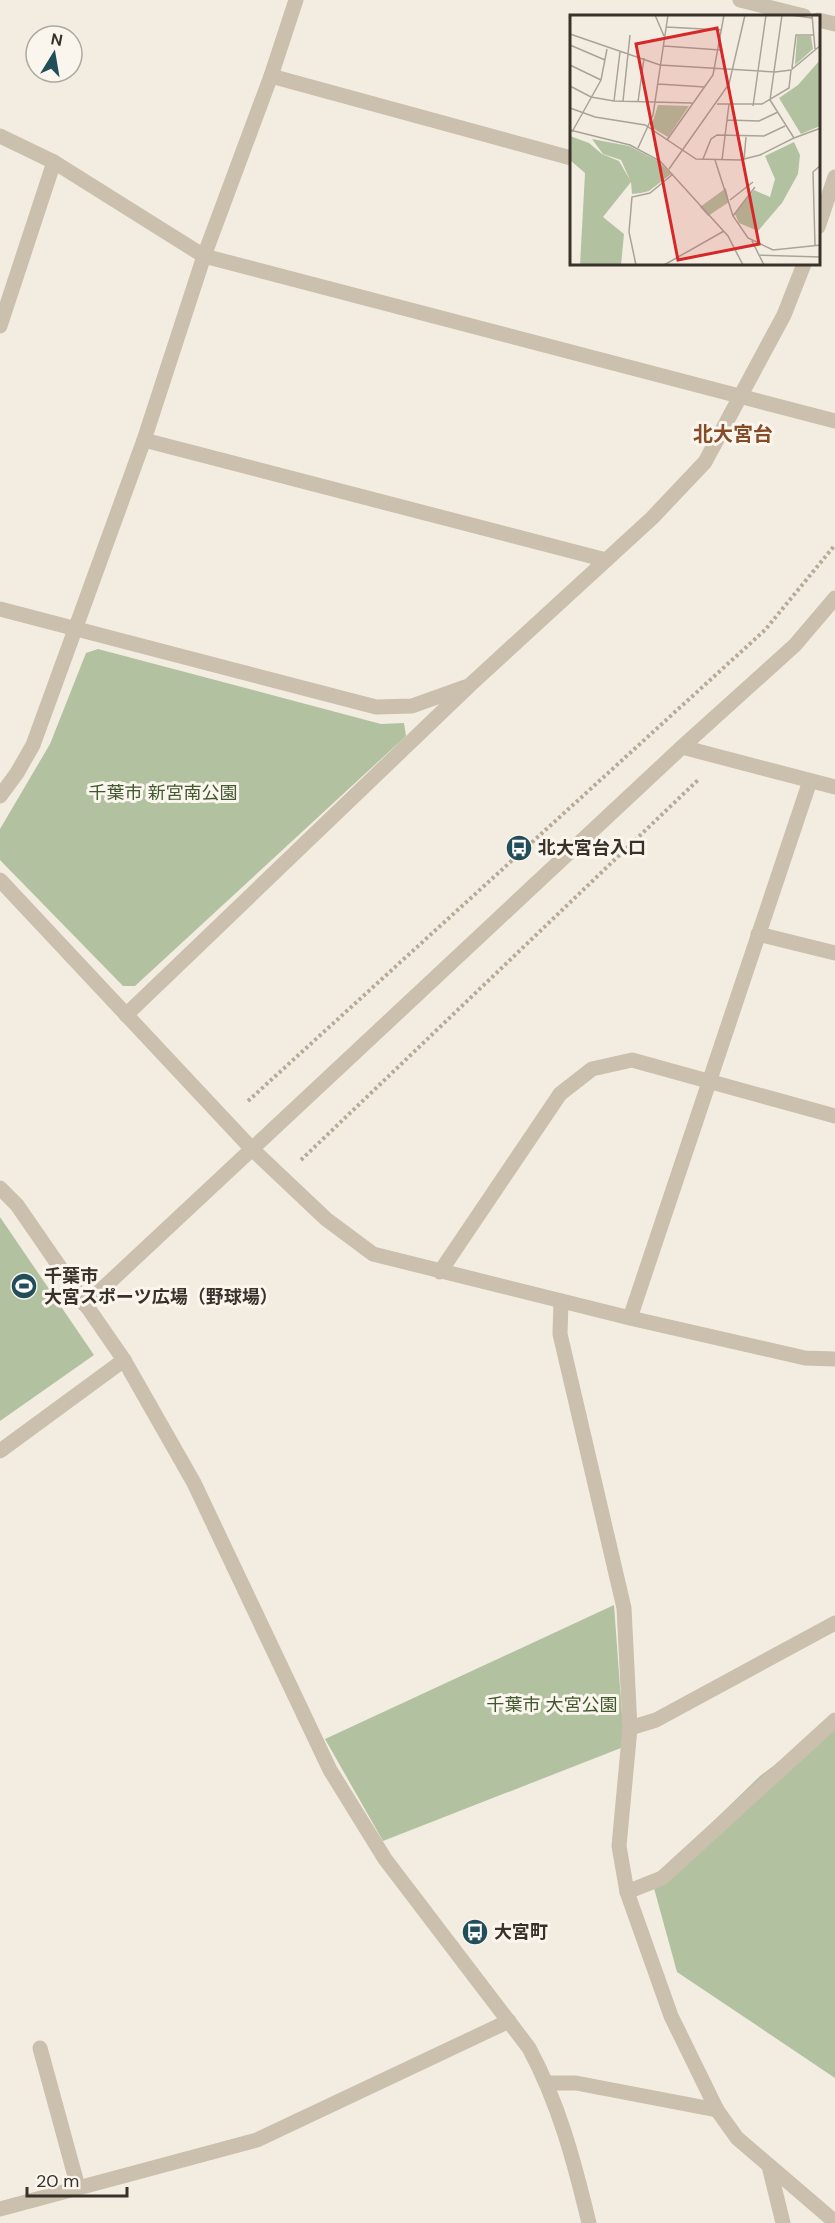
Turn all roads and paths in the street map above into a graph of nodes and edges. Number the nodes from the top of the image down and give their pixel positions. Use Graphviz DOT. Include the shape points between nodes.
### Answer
graph roads {
  1 [pos="296,0"];
  2 [pos="740,0"];
  3 [pos="800,15"];
  4 [pos="820,20"];
  5 [pos="835,24"];
  6 [pos="271,76"];
  7 [pos="0,136"];
  8 [pos="570,158"];
  9 [pos="54,162"];
  10 [pos="835,177"];
  11 [pos="820,223"];
  12 [pos="204,256"];
  13 [pos="803,266"];
  14 [pos="0,326"];
  15 [pos="742,395"];
  16 [pos="835,421"];
  17 [pos="144,440"];
  18 [pos="835,545"];
  19 [pos="606,560"];
  20 [pos="835,598"];
  21 [pos="0,609"];
  22 [pos="75,629"];
  23 [pos="470,685"];
  24 [pos="682,747"];
  25 [pos="699,779"];
  26 [pos="810,781"];
  27 [pos="835,788"];
  28 [pos="0,796"];
  29 [pos="0,880"];
  30 [pos="758,934"];
  31 [pos="835,953"];
  32 [pos="126,1015"];
  33 [pos="709,1082"];
  34 [pos="248,1101"];
  35 [pos="835,1116"];
  36 [pos="252,1149"];
  37 [pos="301,1160"];
  38 [pos="0,1188"];
  39 [pos="440,1272"];
  40 [pos="561,1301"];
  41 [pos="85,1305"];
  42 [pos="630,1318"];
  43 [pos="835,1359"];
  44 [pos="124,1360"];
  45 [pos="0,1451"];
  46 [pos="835,1623"];
  47 [pos="835,1720"];
  48 [pos="630,1728"];
  49 [pos="627,1892"];
  50 [pos="509,2021"];
  51 [pos="40,2048"];
  52 [pos="548,2083"];
  53 [pos="717,2110"];
  54 [pos="769,2166"];
  55 [pos="78,2187"];
  56 [pos="0,2209"];
  57 [pos="835,2222"];
  58 [pos="590,2223"];
  59 [pos="783,2223"];
  1 -- 6 [label="street"];
  2 -- 3 [label="street"];
  4 -- 5 [label="street"];
  6 -- 8 [label="street"];
  6 -- 12 [label="street"];
  7 -- 9 [label="street"];
  9 -- 12 [label="street"];
  9 -- 14 [label="street"];
  10 -- 11 [label="street"];
  12 -- 15 [label="street"];
  12 -- 17 [label="street"];
  13 -- 15 [label="street" via="784,315"];
  15 -- 16 [label="street"];
  15 -- 19 [label="street" via="705,462"];
  17 -- 19 [label="street"];
  17 -- 22 [label="street"];
  18 -- 34 [label="path" via="765,630"];
  19 -- 23 [label="street"];
  20 -- 24 [label="street" via="795,645"];
  21 -- 22 [label="street"];
  22 -- 23 [label="street" via="376,707 412,706"];
  22 -- 28 [label="street" via="33,745"];
  23 -- 32 [label="street"];
  24 -- 26 [label="street"];
  24 -- 36 [label="street"];
  25 -- 37 [label="path"];
  26 -- 27 [label="street"];
  26 -- 30 [label="street"];
  29 -- 32 [label="street"];
  30 -- 31 [label="street"];
  30 -- 33 [label="street"];
  32 -- 36 [label="street"];
  33 -- 35 [label="street"];
  33 -- 39 [label="street" via="632,1060 592,1069 560,1094"];
  33 -- 42 [label="street"];
  36 -- 39 [label="street" via="326,1219 373,1254"];
  36 -- 41 [label="street"];
  38 -- 41 [label="street" via="17,1205"];
  39 -- 40 [label="street"];
  40 -- 42 [label="street"];
  40 -- 48 [label="street" via="560,1334 624,1608"];
  41 -- 44 [label="street"];
  42 -- 43 [label="street" via="805,1358"];
  44 -- 45 [label="street"];
  44 -- 50 [label="street" via="194,1483 330,1770 385,1859"];
  46 -- 48 [label="street" via="656,1720"];
  47 -- 49 [label="street" via="662,1878"];
  48 -- 49 [label="street" via="619,1846"];
  49 -- 53 [label="street" via="670,2016"];
  50 -- 52 [label="street" via="530,2048"];
  50 -- 55 [label="street" via="257,2140"];
  51 -- 55 [label="street"];
  52 -- 53 [label="street" via="576,2083"];
  52 -- 58 [label="street"];
  53 -- 54 [label="street" via="737,2138"];
  54 -- 57 [label="street"];
  54 -- 59 [label="street"];
  55 -- 56 [label="street"];
}
